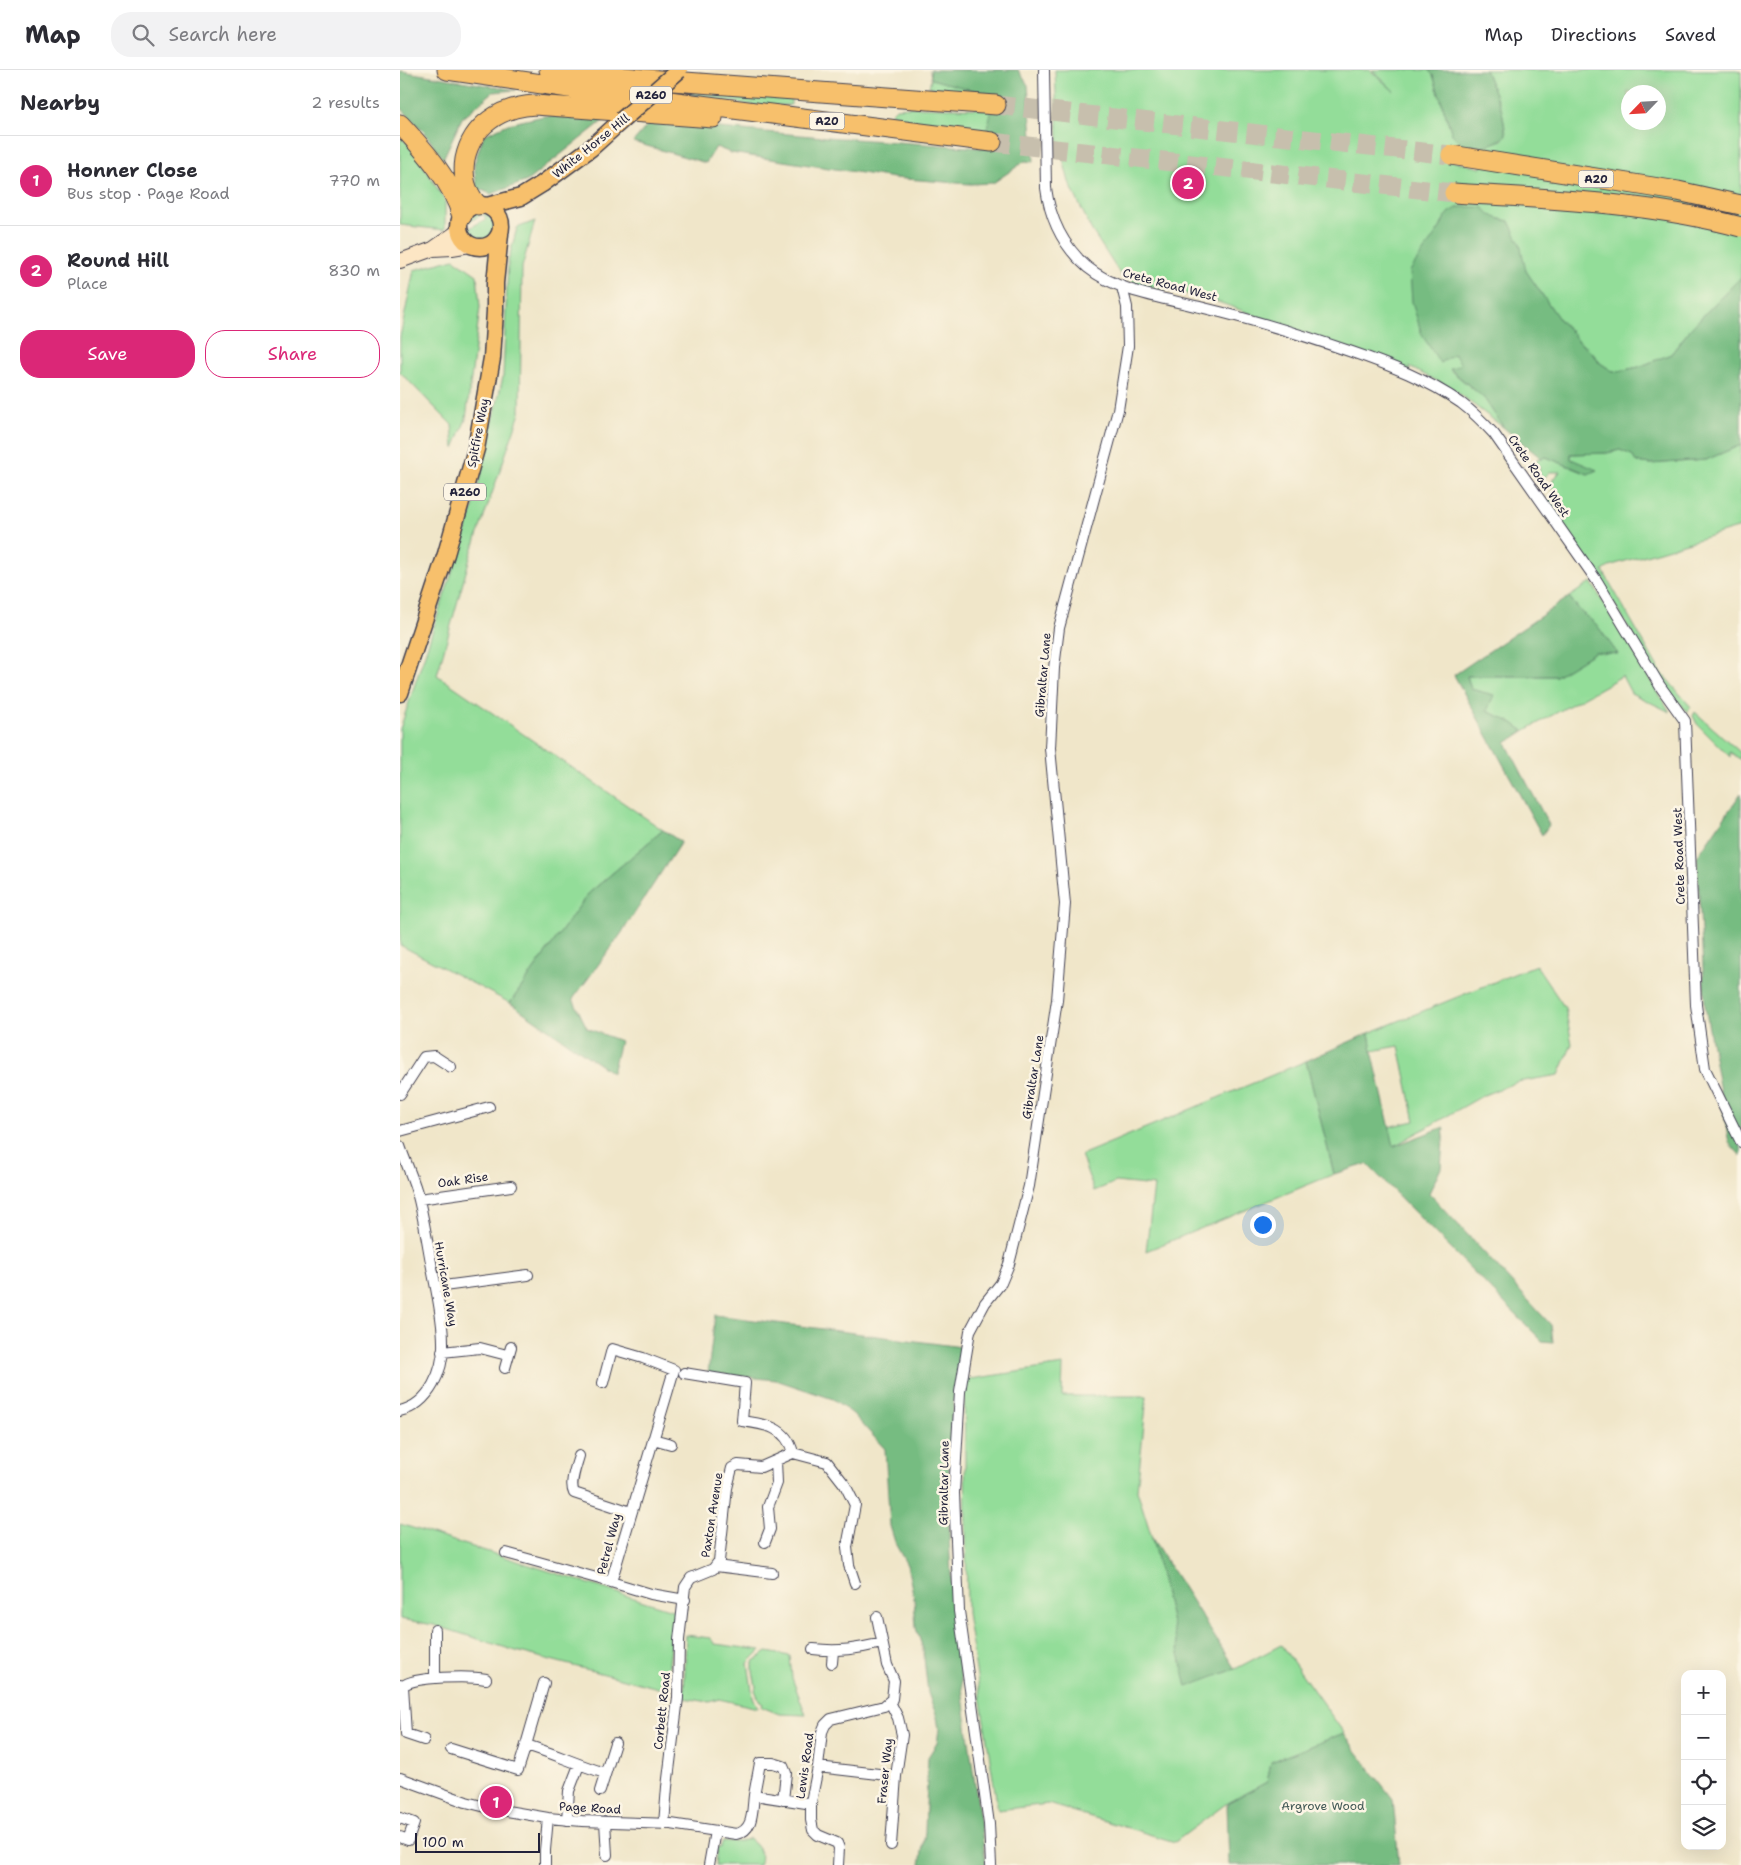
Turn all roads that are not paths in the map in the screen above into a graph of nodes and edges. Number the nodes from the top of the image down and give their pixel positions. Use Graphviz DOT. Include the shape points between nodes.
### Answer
graph roads {
  1 [pos="447,70"];
  2 [pos="549,70"];
  3 [pos="590,70"];
  4 [pos="679,70"];
  5 [pos="1044,70"];
  6 [pos="620,77"];
  7 [pos="996,105"];
  8 [pos="400,124"];
  9 [pos="861,126"];
  10 [pos="992,142"];
  11 [pos="1451,155"];
  12 [pos="1454,192"];
  13 [pos="521,197"];
  14 [pos="1741,205"];
  15 [pos="483,206"];
  16 [pos="461,223"];
  17 [pos="1741,227"];
  18 [pos="500,229"];
  19 [pos="473,246"];
  20 [pos="433,249"];
  21 [pos="400,261"];
  22 [pos="495,283"];
  23 [pos="1122,287"];
  24 [pos="400,693"];
  25 [pos="450,1067"];
  26 [pos="400,1094"];
  27 [pos="488,1107"];
  28 [pos="400,1131"];
  29 [pos="1741,1142"];
  30 [pos="400,1146"];
  31 [pos="403,1160"];
  32 [pos="511,1186"];
  33 [pos="419,1199"];
  34 [pos="528,1275"];
  35 [pos="436,1287"];
  36 [pos="442,1352"];
  37 [pos="505,1368"];
  38 [pos="684,1373"];
  39 [pos="603,1383"];
  40 [pos="400,1411"];
  41 [pos="653,1440"];
  42 [pos="671,1444"];
  43 [pos="793,1453"];
  44 [pos="580,1456"];
  45 [pos="776,1461"];
  46 [pos="631,1512"];
  47 [pos="765,1542"];
  48 [pos="506,1554"];
  49 [pos="716,1566"];
  50 [pos="772,1573"];
  51 [pos="610,1582"];
  52 [pos="855,1583"];
  53 [pos="684,1600"];
  54 [pos="878,1617"];
  55 [pos="435,1630"];
  56 [pos="882,1643"];
  57 [pos="813,1649"];
  58 [pos="833,1651"];
  59 [pos="832,1663"];
  60 [pos="435,1678"];
  61 [pos="486,1679"];
  62 [pos="544,1684"];
  63 [pos="402,1686"];
  64 [pos="890,1702"];
  65 [pos="424,1740"];
  66 [pos="615,1743"];
  67 [pos="526,1745"];
  68 [pos="451,1749"];
  69 [pos="579,1765"];
  70 [pos="818,1766"];
  71 [pos="605,1773"];
  72 [pos="896,1776"];
  73 [pos="400,1778"];
  74 [pos="600,1791"];
  75 [pos="754,1795"];
  76 [pos="783,1800"];
  77 [pos="811,1802"];
  78 [pos="400,1818"];
  79 [pos="548,1818"];
  80 [pos="567,1820"];
  81 [pos="605,1822"];
  82 [pos="664,1824"];
  83 [pos="715,1831"];
  84 [pos="400,1837"];
  85 [pos="891,1845"];
  86 [pos="607,1855"];
  87 [pos="545,1865"];
  88 [pos="708,1865"];
  89 [pos="838,1865"];
  90 [pos="991,1865"];
  1 -- 9 [label="highway, A20"];
  2 -- 6 [label="highway"];
  3 -- 6 [label="highway"];
  4 -- 13 [label="main road, White Horse Hill / A260, bridge" via="591,148"];
  5 -- 23 [label="street, Crete Road West" via="1046,188 1053,220 1068,246 1087,266"];
  6 -- 7 [label="highway"];
  8 -- 16 [label="highway" via="439,172 459,206"];
  9 -- 10 [label="highway, A20"];
  9 -- 15 [label="highway" via="535,105 515,108 490,119 471,140 463,169 464,182 468,192"];
  11 -- 14 [label="highway, A20, bridge"];
  12 -- 17 [label="highway, A20, bridge" via="1604,203"];
  13 -- 15 [label="main road, White Horse Hill / A260"];
  13 -- 18 [label="main road, White Horse Hill / A260" via="505,215"];
  15 -- 16 [label="main road" via="472,207"];
  15 -- 18 [label="main road" via="497,213"];
  16 -- 19 [label="main road" via="462,236"];
  16 -- 20 [label="street"];
  18 -- 19 [label="main road" via="490,245"];
  18 -- 22 [label="main road, Spitfire Way / A260"];
  19 -- 20 [label="street"];
  19 -- 22 [label="main road, Spitfire Way / A260" via="482,251 489,262"];
  20 -- 21 [label="street"];
  22 -- 24 [label="main road, Spitfire Way / A260" via="492,358 476,449 446,554"];
  23 -- 29 [label="street, Crete Road West" via="1298,333 1422,380 1474,414 1513,460 1597,581 1685,721 1696,1005 1701,1045 1705,1069"];
  23 -- 90 [label="street, Gibraltar Lane" via="1127,307 1128,346 1118,410 1059,628 1054,668 1050,748 1065,904 1057,1000 1029,1186 1014,1247 1001,1283 985,1303 970,1331 960,1392 954,1493 959,1611 989,1824"];
  25 -- 26 [label="street" via="434,1056 424,1056"];
  27 -- 28 [label="street"];
  30 -- 31 [label="street, Hurricane Way"];
  31 -- 33 [label="street, Hurricane Way"];
  32 -- 33 [label="street, Oak Rise"];
  33 -- 35 [label="street, Hurricane Way"];
  34 -- 35 [label="street"];
  35 -- 36 [label="street, Hurricane Way"];
  36 -- 37 [label="street" via="480,1348 509,1351"];
  36 -- 40 [label="street, Hurricane Way" via="429,1392 423,1400"];
  38 -- 43 [label="street" via="736,1382 746,1378 742,1421 770,1426 789,1441"];
  39 -- 41 [label="street, Petrel Way" via="612,1349 674,1370"];
  41 -- 42 [label="street"];
  41 -- 46 [label="street, Petrel Way"];
  43 -- 45 [label="street, Paxton Avenue"];
  43 -- 52 [label="street" via="827,1462 854,1500 847,1554"];
  44 -- 46 [label="street" via="572,1482 574,1493"];
  45 -- 47 [label="street" via="777,1483 768,1507 770,1529"];
  45 -- 49 [label="street, Paxton Avenue" via="761,1467 738,1465 731,1469 720,1561"];
  46 -- 51 [label="street, Petrel Way"];
  48 -- 51 [label="street" via="524,1555"];
  49 -- 50 [label="street"];
  49 -- 53 [label="street, Paxton Avenue" via="691,1578 685,1587"];
  51 -- 53 [label="street, Petrel Way"];
  53 -- 82 [label="street, Corbett Road" via="679,1640 678,1698"];
  54 -- 56 [label="street"];
  55 -- 60 [label="street"];
  56 -- 58 [label="street"];
  56 -- 64 [label="street" via="895,1685"];
  57 -- 58 [label="street"];
  58 -- 59 [label="street"];
  60 -- 61 [label="street"];
  60 -- 63 [label="street" via="412,1681"];
  62 -- 67 [label="street"];
  63 -- 65 [label="street" via="406,1734"];
  64 -- 70 [label="street, Lewis Road" via="880,1708 836,1717 828,1722 822,1732"];
  64 -- 72 [label="street, Fraser Way" via="901,1729"];
  66 -- 71 [label="street"];
  67 -- 68 [label="street" via="518,1770"];
  67 -- 69 [label="street" via="552,1752"];
  69 -- 71 [label="street"];
  69 -- 80 [label="street" via="569,1791"];
  70 -- 72 [label="street"];
  70 -- 77 [label="street, Lewis Road"];
  71 -- 74 [label="street"];
  72 -- 85 [label="street, Fraser Way"];
  73 -- 79 [label="street, Page Road" via="472,1804"];
  75 -- 76 [label="street"];
  75 -- 76 [label="street, Page Road" via="760,1763 773,1763 782,1766 786,1773"];
  75 -- 83 [label="street, Page Road" via="746,1830 736,1834"];
  76 -- 77 [label="street"];
  77 -- 89 [label="street, Lewis Road" via="813,1830 837,1843"];
  78 -- 84 [label="street" via="414,1823 408,1840"];
  79 -- 80 [label="street, Page Road"];
  79 -- 87 [label="street"];
  80 -- 81 [label="street, Page Road"];
  81 -- 82 [label="street, Page Road"];
  81 -- 86 [label="street"];
  82 -- 83 [label="street, Page Road"];
  83 -- 88 [label="street"];
}
